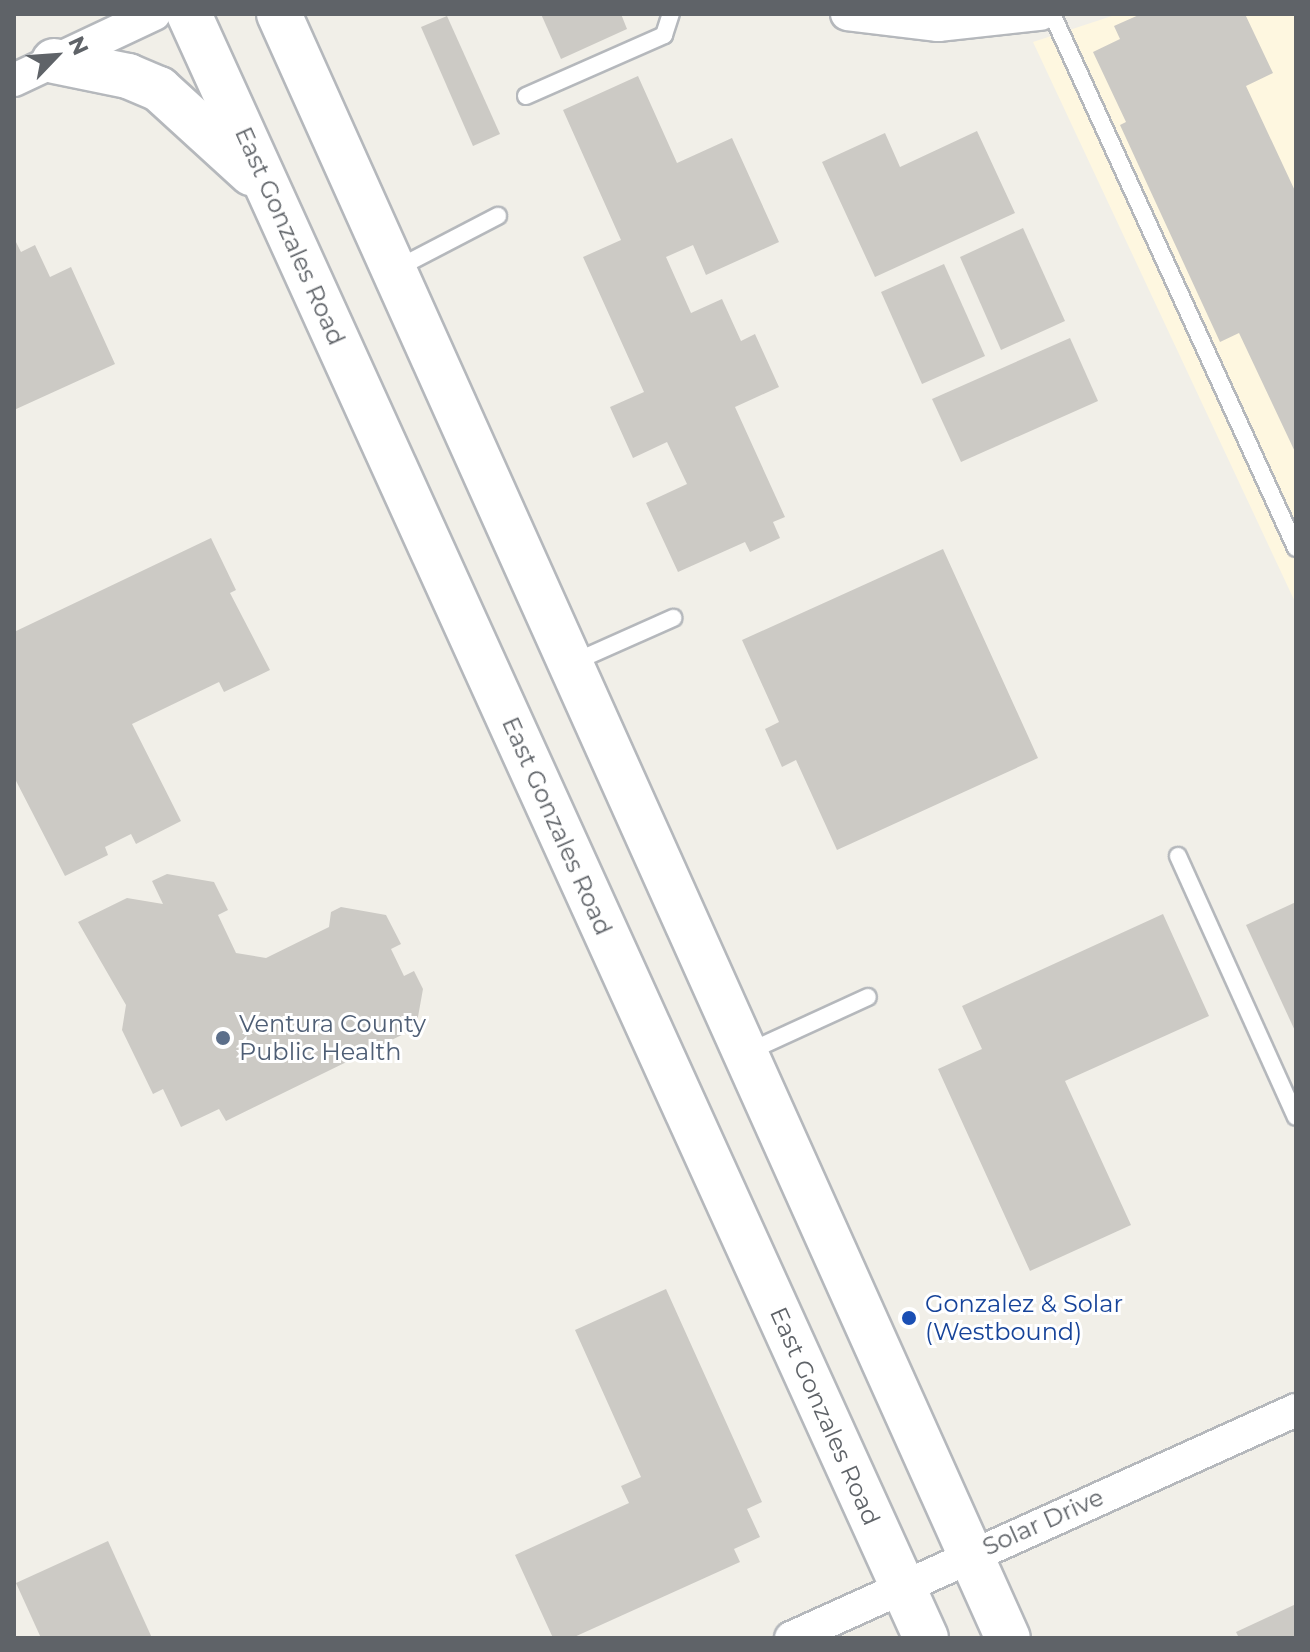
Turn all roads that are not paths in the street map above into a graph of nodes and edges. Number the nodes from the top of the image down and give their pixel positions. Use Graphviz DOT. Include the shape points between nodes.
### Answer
graph roads {
  1 [pos="154,14"];
  2 [pos="189,14"];
  3 [pos="279,14"];
  4 [pos="671,14"];
  5 [pos="847,14"];
  6 [pos="1040,14"];
  7 [pos="1052,14"];
  8 [pos="54,61"];
  9 [pos="14,80"];
  10 [pos="526,96"];
  11 [pos="269,191"];
  12 [pos="498,216"];
  13 [pos="394,270"];
  14 [pos="1296,548"];
  15 [pos="673,618"];
  16 [pos="571,664"];
  17 [pos="1178,856"];
  18 [pos="868,997"];
  19 [pos="746,1054"];
  20 [pos="1296,1117"];
  21 [pos="1296,1410"];
  22 [pos="970,1554"];
  23 [pos="902,1586"];
  24 [pos="791,1638"];
  25 [pos="926,1638"];
  26 [pos="1008,1638"];
  1 -- 8 [label="street"];
  2 -- 11 [label="main road, East Gonzales Road"];
  3 -- 13 [label="main road"];
  4 -- 10 [label="lane" via="664,35"];
  5 -- 6 [label="street" via="938,25"];
  7 -- 14 [label="lane"];
  8 -- 9 [label="street"];
  8 -- 11 [label="main road" via="128,76 159,89"];
  11 -- 23 [label="main road, East Gonzales Road"];
  12 -- 13 [label="lane"];
  13 -- 16 [label="main road"];
  15 -- 16 [label="lane"];
  16 -- 19 [label="main road"];
  17 -- 20 [label="lane"];
  18 -- 19 [label="lane"];
  19 -- 22 [label="main road"];
  21 -- 22 [label="street, Solar Drive"];
  22 -- 23 [label="street, Solar Drive"];
  22 -- 26 [label="main road"];
  23 -- 24 [label="street, Solar Drive"];
  23 -- 25 [label="main road, East Gonzales Road"];
}
